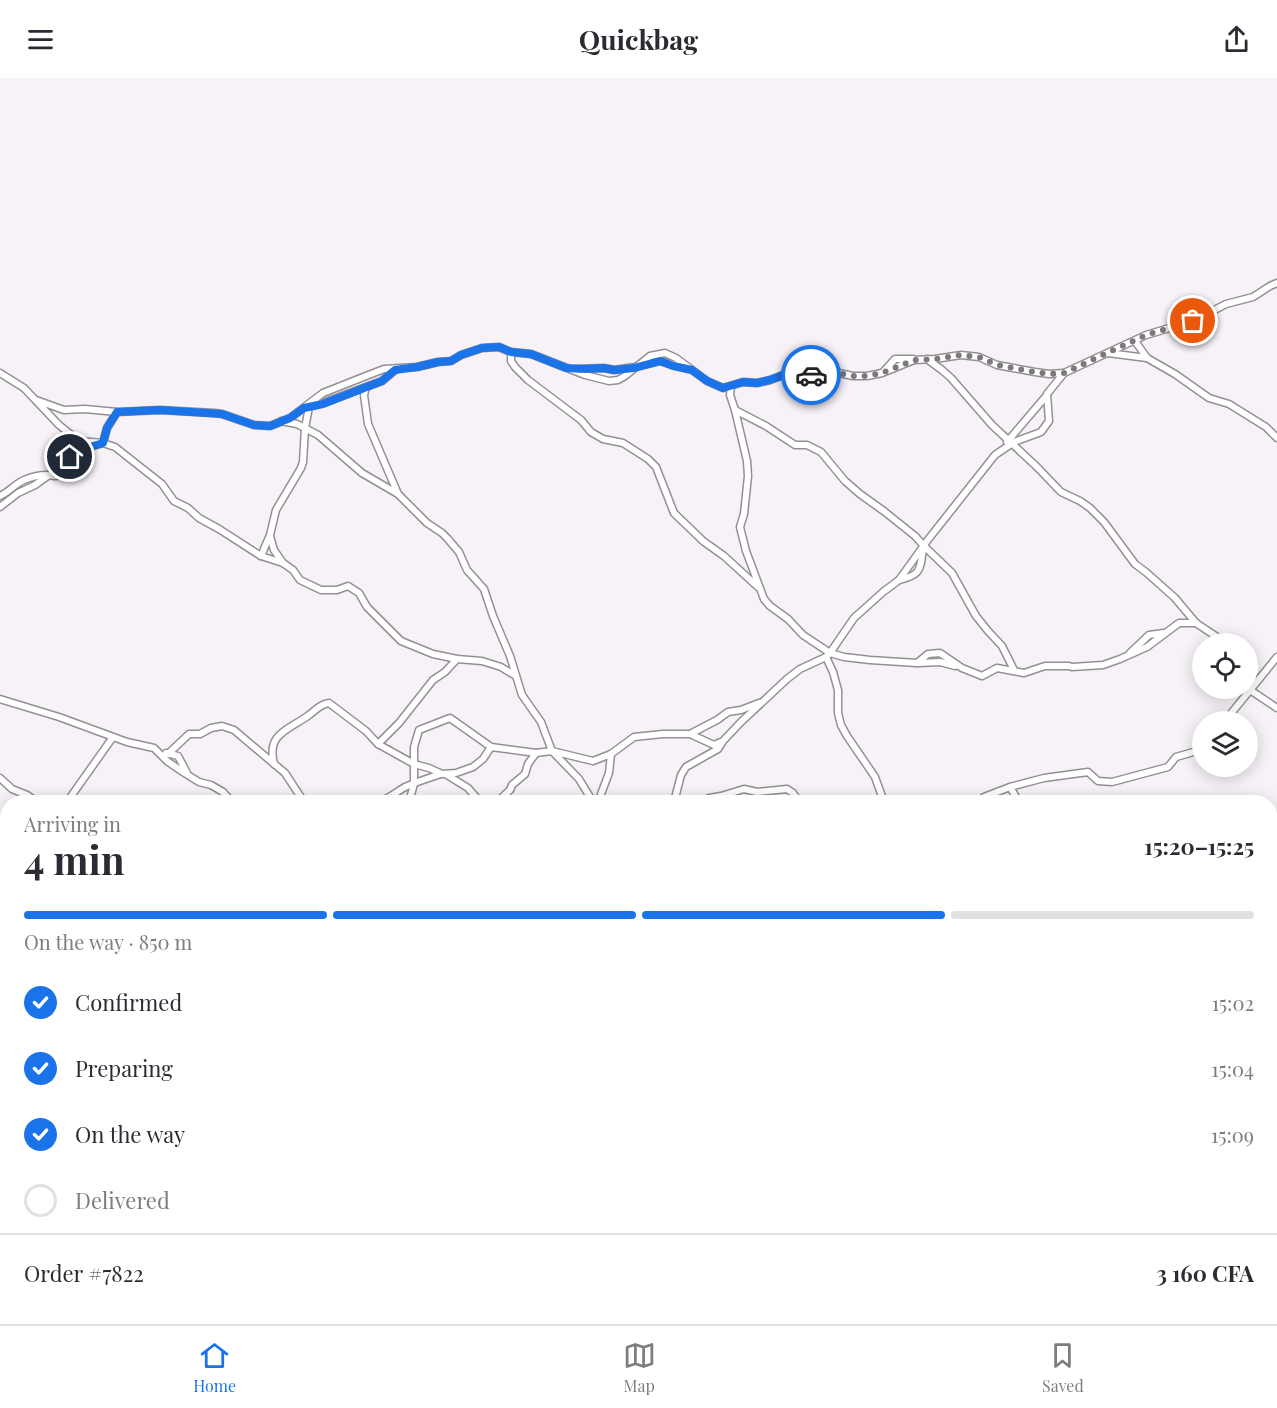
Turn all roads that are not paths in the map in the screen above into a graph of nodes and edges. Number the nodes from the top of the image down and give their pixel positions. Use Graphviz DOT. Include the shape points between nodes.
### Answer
graph roads {
  1 [pos="1277,283"];
  2 [pos="1135,340"];
  3 [pos="511,352"];
  4 [pos="1107,353"];
  5 [pos="1147,358"];
  6 [pos="926,359"];
  7 [pos="566,368"];
  8 [pos="634,368"];
  9 [pos="395,370"];
  10 [pos="0,373"];
  11 [pos="1064,373"];
  12 [pos="366,387"];
  13 [pos="731,387"];
  14 [pos="1047,394"];
  15 [pos="36,400"];
  16 [pos="307,408"];
  17 [pos="735,410"];
  18 [pos="117,412"];
  19 [pos="281,421"];
  20 [pos="305,428"];
  21 [pos="69,433"];
  22 [pos="1277,438"];
  23 [pos="1010,442"];
  24 [pos="103,443"];
  25 [pos="70,457"];
  26 [pos="49,475"];
  27 [pos="398,494"];
  28 [pos="0,496"];
  29 [pos="0,507"];
  30 [pos="270,535"];
  31 [pos="924,546"];
  32 [pos="261,556"];
  33 [pos="284,563"];
  34 [pos="899,580"];
  35 [pos="760,588"];
  36 [pos="1196,623"];
  37 [pos="1210,633"];
  38 [pos="828,655"];
  39 [pos="1277,657"];
  40 [pos="457,659"];
  41 [pos="1014,670"];
  42 [pos="516,676"];
  43 [pos="1258,680"];
  44 [pos="1258,695"];
  45 [pos="0,699"];
  46 [pos="1243,699"];
  47 [pos="763,702"];
  48 [pos="1277,708"];
  49 [pos="1233,711"];
  50 [pos="690,734"];
  51 [pos="113,737"];
  52 [pos="723,741"];
  53 [pos="378,744"];
  54 [pos="492,747"];
  55 [pos="154,748"];
  56 [pos="552,751"];
  57 [pos="536,753"];
  58 [pos="1192,753"];
  59 [pos="168,754"];
  60 [pos="611,754"];
  61 [pos="274,764"];
  62 [pos="414,764"];
  63 [pos="444,774"];
  64 [pos="188,775"];
  65 [pos="0,778"];
  66 [pos="414,784"];
  67 [pos="1010,787"];
  68 [pos="27,795"];
  69 [pos="72,795"];
  70 [pos="226,795"];
  71 [pos="299,795"];
  72 [pos="394,795"];
  73 [pos="412,795"];
  74 [pos="474,795"];
  75 [pos="505,795"];
  76 [pos="589,795"];
  77 [pos="601,795"];
  78 [pos="676,795"];
  79 [pos="724,795"];
  80 [pos="794,795"];
  81 [pos="881,795"];
  82 [pos="989,795"];
  83 [pos="1015,795"];
  1 -- 2 [label="street" via="1253,297"];
  2 -- 4 [label="street"];
  2 -- 5 [label="street"];
  3 -- 7 [label="street" via="531,354"];
  3 -- 9 [label="street" via="499,347 482,348 451,361"];
  3 -- 35 [label="street" via="515,368 591,432 603,439 623,442 648,459 656,467 674,513"];
  4 -- 5 [label="street"];
  4 -- 11 [label="street"];
  5 -- 22 [label="street" via="1209,398 1229,404"];
  6 -- 11 [label="street" via="961,355 1035,372"];
  6 -- 13 [label="street" via="867,376 786,374"];
  6 -- 23 [label="street" via="951,378"];
  7 -- 8 [label="street"];
  7 -- 8 [label="street" via="609,381 618,380"];
  8 -- 13 [label="street" via="650,356 665,353 707,381"];
  9 -- 12 [label="street"];
  9 -- 16 [label="street" via="384,369 334,388"];
  10 -- 15 [label="street"];
  11 -- 14 [label="street"];
  12 -- 16 [label="street"];
  12 -- 27 [label="street" via="368,424"];
  13 -- 17 [label="street"];
  14 -- 23 [label="street"];
  14 -- 23 [label="street" via="1049,422 1041,432"];
  15 -- 18 [label="street" via="64,410"];
  15 -- 21 [label="street"];
  16 -- 19 [label="street"];
  16 -- 20 [label="street"];
  17 -- 31 [label="street" via="795,446 807,445 821,452 860,495"];
  17 -- 35 [label="street" via="748,476 740,527"];
  18 -- 19 [label="street" via="222,414 270,426"];
  18 -- 24 [label="street"];
  19 -- 20 [label="street"];
  20 -- 27 [label="street" via="362,473"];
  20 -- 30 [label="street" via="303,462 276,510"];
  21 -- 24 [label="street" via="79,441"];
  21 -- 25 [label="street"];
  23 -- 31 [label="street"];
  23 -- 36 [label="street" via="1061,492 1097,515 1135,564 1175,598"];
  24 -- 25 [label="street"];
  24 -- 32 [label="street" via="149,472 174,501"];
  25 -- 26 [label="street"];
  26 -- 28 [label="street" via="22,481"];
  26 -- 29 [label="street"];
  27 -- 42 [label="street" via="447,538 484,589"];
  30 -- 32 [label="street"];
  30 -- 33 [label="street" via="274,550"];
  31 -- 34 [label="street"];
  31 -- 34 [label="street" via="917,573"];
  31 -- 41 [label="street" via="952,573"];
  32 -- 33 [label="street"];
  33 -- 40 [label="street" via="300,580 321,590 348,586 359,593 367,607 400,641"];
  34 -- 38 [label="street" via="854,618"];
  35 -- 38 [label="street" via="770,606"];
  36 -- 37 [label="street"];
  36 -- 41 [label="street" via="1179,624 1147,647 1103,664 1046,666 1024,673"];
  38 -- 41 [label="street" via="917,663 928,654 940,653 982,676 997,668"];
  38 -- 47 [label="street" via="800,669"];
  38 -- 81 [label="street" via="838,690 841,725 875,777"];
  39 -- 43 [label="street"];
  40 -- 42 [label="street" via="482,661"];
  40 -- 53 [label="street" via="433,680"];
  42 -- 56 [label="street"];
  44 -- 48 [label="street"];
  45 -- 51 [label="street"];
  46 -- 49 [label="street"];
  47 -- 50 [label="street" via="728,712"];
  47 -- 52 [label="street"];
  50 -- 52 [label="street" via="714,745"];
  50 -- 60 [label="street" via="633,737"];
  51 -- 55 [label="street"];
  51 -- 69 [label="street"];
  52 -- 78 [label="street" via="718,749 686,767"];
  53 -- 61 [label="street" via="342,712 323,703 276,739 271,752"];
  53 -- 62 [label="street"];
  54 -- 57 [label="street"];
  54 -- 62 [label="street" via="450,718 419,730"];
  54 -- 63 [label="street" via="473,767"];
  55 -- 59 [label="street"];
  55 -- 64 [label="street"];
  56 -- 57 [label="street"];
  56 -- 60 [label="street" via="593,760"];
  56 -- 76 [label="street"];
  57 -- 75 [label="street" via="525,774"];
  58 -- 67 [label="street" via="1176,758 1168,767 1112,783 1098,781 1088,772"];
  59 -- 61 [label="street" via="189,735 222,726 234,730"];
  59 -- 64 [label="street" via="178,756"];
  60 -- 77 [label="street"];
  61 -- 71 [label="street"];
  62 -- 63 [label="street"];
  62 -- 66 [label="street"];
  63 -- 66 [label="street"];
  63 -- 74 [label="street"];
  64 -- 70 [label="street"];
  65 -- 68 [label="street"];
  66 -- 72 [label="street"];
  66 -- 73 [label="street"];
  67 -- 82 [label="street"];
  67 -- 83 [label="street"];
  79 -- 80 [label="street" via="744,789 787,789"];
}
